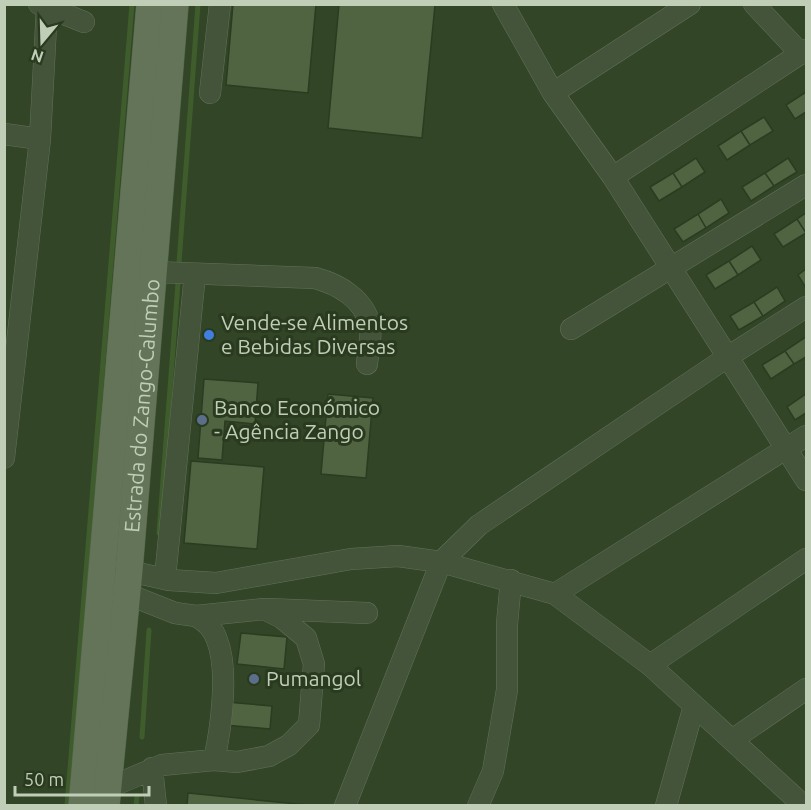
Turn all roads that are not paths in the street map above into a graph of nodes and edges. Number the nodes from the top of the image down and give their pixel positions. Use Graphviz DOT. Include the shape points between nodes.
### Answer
graph roads {
  1 [pos="150,4"];
  2 [pos="175,4"];
  3 [pos="220,4"];
  4 [pos="503,4"];
  5 [pos="690,4"];
  6 [pos="753,4"];
  7 [pos="43,6"];
  8 [pos="84,22"];
  9 [pos="804,52"];
  10 [pos="210,93"];
  11 [pos="553,93"];
  12 [pos="4,134"];
  13 [pos="40,140"];
  14 [pos="613,177"];
  15 [pos="807,185"];
  16 [pos="670,269"];
  17 [pos="154,272"];
  18 [pos="195,274"];
  19 [pos="807,307"];
  20 [pos="571,329"];
  21 [pos="729,356"];
  22 [pos="367,364"];
  23 [pos="807,436"];
  24 [pos="788,447"];
  25 [pos="4,458"];
  26 [pos="807,480"];
  27 [pos="807,559"];
  28 [pos="441,562"];
  29 [pos="165,578"];
  30 [pos="511,580"];
  31 [pos="128,582"];
  32 [pos="555,594"];
  33 [pos="264,609"];
  34 [pos="367,613"];
  35 [pos="196,616"];
  36 [pos="650,666"];
  37 [pos="807,690"];
  38 [pos="694,706"];
  39 [pos="732,740"];
  40 [pos="214,760"];
  41 [pos="152,768"];
  42 [pos="107,797"];
  43 [pos="794,802"];
  44 [pos="82,806"];
  45 [pos="156,806"];
  46 [pos="345,806"];
  47 [pos="478,806"];
  48 [pos="666,806"];
  1 -- 44 [label="main road, Estrada do Zango-Calumbo"];
  2 -- 17 [label="main road, Estrada do Zango-Calumbo"];
  3 -- 10 [label="street"];
  4 -- 11 [label="street"];
  5 -- 11 [label="street"];
  6 -- 9 [label="street"];
  7 -- 8 [label="street"];
  7 -- 13 [label="street"];
  9 -- 14 [label="street"];
  11 -- 14 [label="street"];
  12 -- 13 [label="street"];
  13 -- 25 [label="street"];
  14 -- 16 [label="street"];
  15 -- 16 [label="street"];
  16 -- 20 [label="street"];
  16 -- 21 [label="street"];
  17 -- 18 [label="street"];
  17 -- 31 [label="main road, Estrada do Zango-Calumbo"];
  18 -- 22 [label="street" via="315,278 334,283 362,308 370,326"];
  18 -- 29 [label="street"];
  19 -- 21 [label="street"];
  21 -- 24 [label="street"];
  21 -- 28 [label="street" via="479,525"];
  23 -- 24 [label="street"];
  24 -- 26 [label="street"];
  24 -- 32 [label="street"];
  27 -- 36 [label="street"];
  28 -- 29 [label="street" via="398,556 351,559 216,583"];
  28 -- 30 [label="street"];
  28 -- 46 [label="street"];
  29 -- 31 [label="street"];
  30 -- 32 [label="street"];
  30 -- 47 [label="street" via="507,690 493,771"];
  31 -- 35 [label="street" via="149,605"];
  31 -- 42 [label="main road, Estrada do Zango-Calumbo"];
  32 -- 36 [label="street"];
  33 -- 34 [label="street"];
  33 -- 35 [label="street"];
  33 -- 40 [label="street" via="306,638 314,664 309,725 290,746 268,756 237,762"];
  35 -- 40 [label="street" via="209,625 218,640 222,662 219,736"];
  36 -- 38 [label="street"];
  37 -- 39 [label="street"];
  38 -- 39 [label="street"];
  38 -- 48 [label="street"];
  39 -- 43 [label="street"];
  40 -- 41 [label="street"];
  41 -- 42 [label="street"];
  41 -- 45 [label="street"];
}
